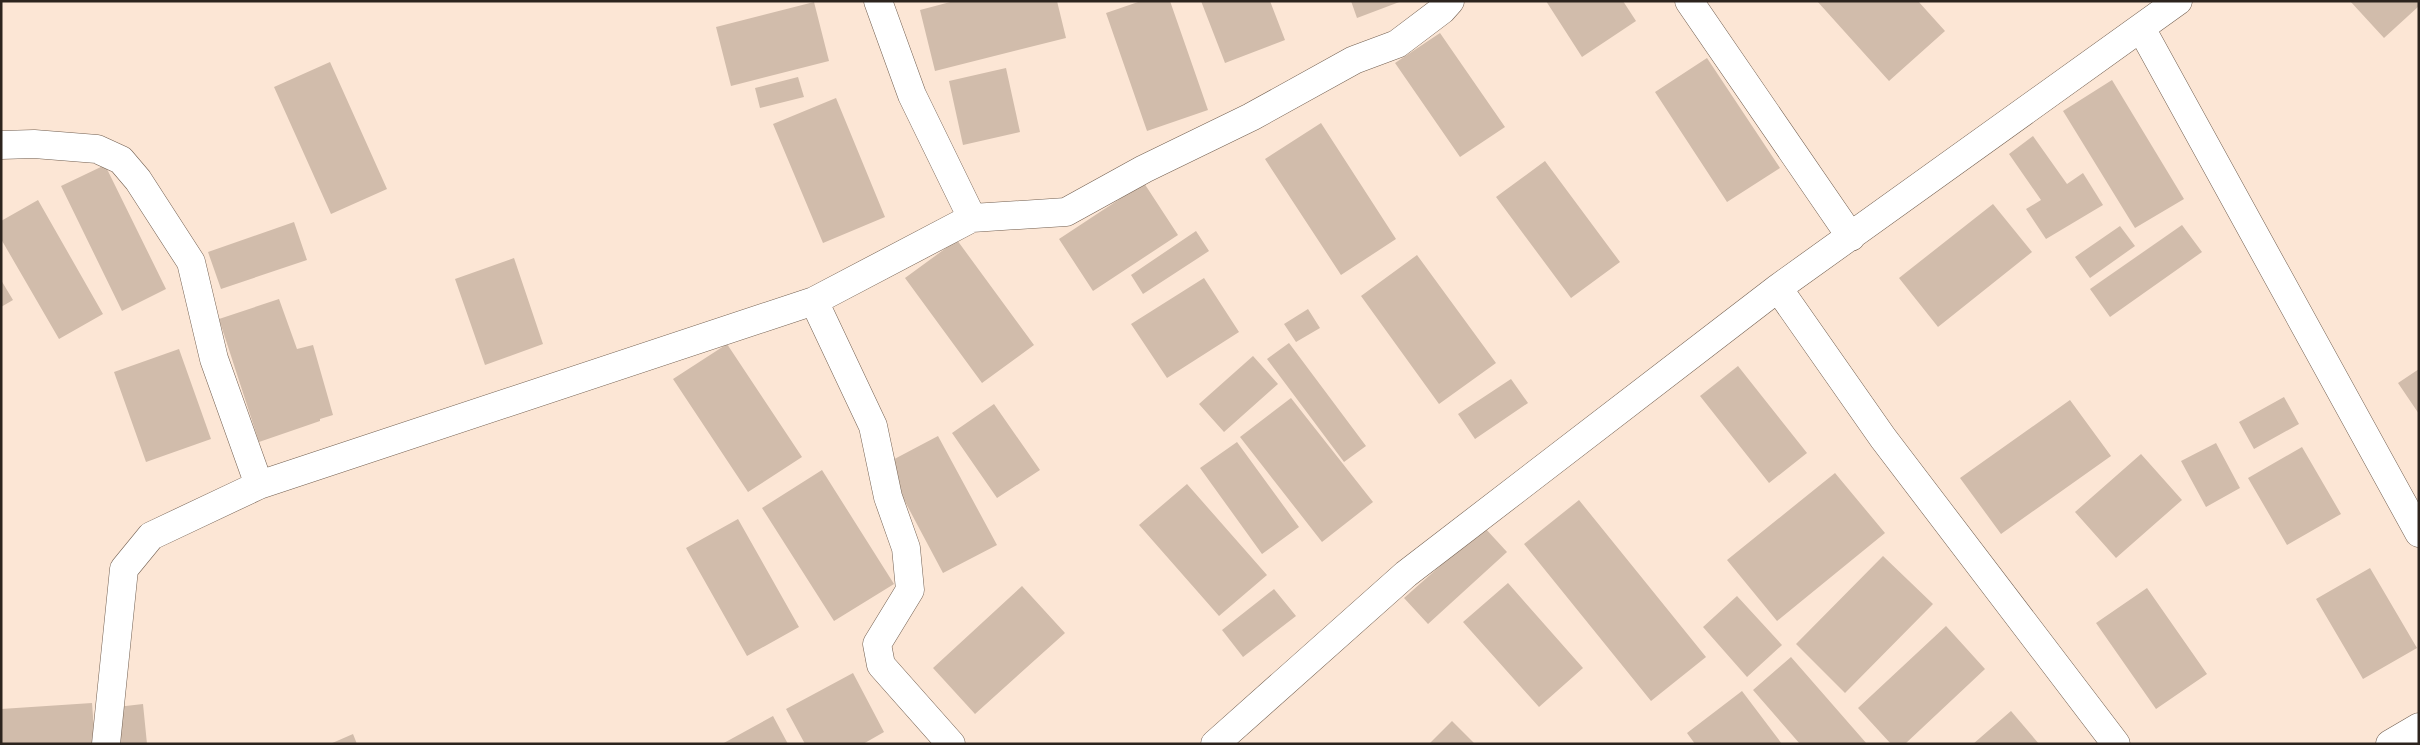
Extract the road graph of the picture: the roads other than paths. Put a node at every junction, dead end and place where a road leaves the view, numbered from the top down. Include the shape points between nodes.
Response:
1 (878, 1) edge
2 (1450, 1) edge
3 (1688, 1) edge
4 (2178, 1) edge
5 (2141, 28) junction
6 (1, 145) edge
7 (972, 218) junction
8 (1851, 237) junction
9 (1778, 288) junction
10 (814, 301) junction
11 (260, 485) junction
12 (2419, 533) edge
13 (2419, 726) edge
14 (106, 744) edge
15 (951, 744) edge
16 (1215, 744) edge
17 (2116, 744) edge
18 (2390, 744) edge

1 - 7 street via 912,95
2 - 7 street via 1397,44 1354,60 1066,212
3 - 8 street
4 - 5 street
5 - 8 street
5 - 12 street
6 - 11 street via 97,149 121,160 138,180 191,262 214,359
7 - 10 street
8 - 9 street
9 - 16 street via 1406,574
9 - 17 street via 1883,438
10 - 11 street
10 - 15 street via 873,426 888,497 906,548 910,590 877,644 881,665
11 - 14 street via 151,536 124,569
13 - 18 street

